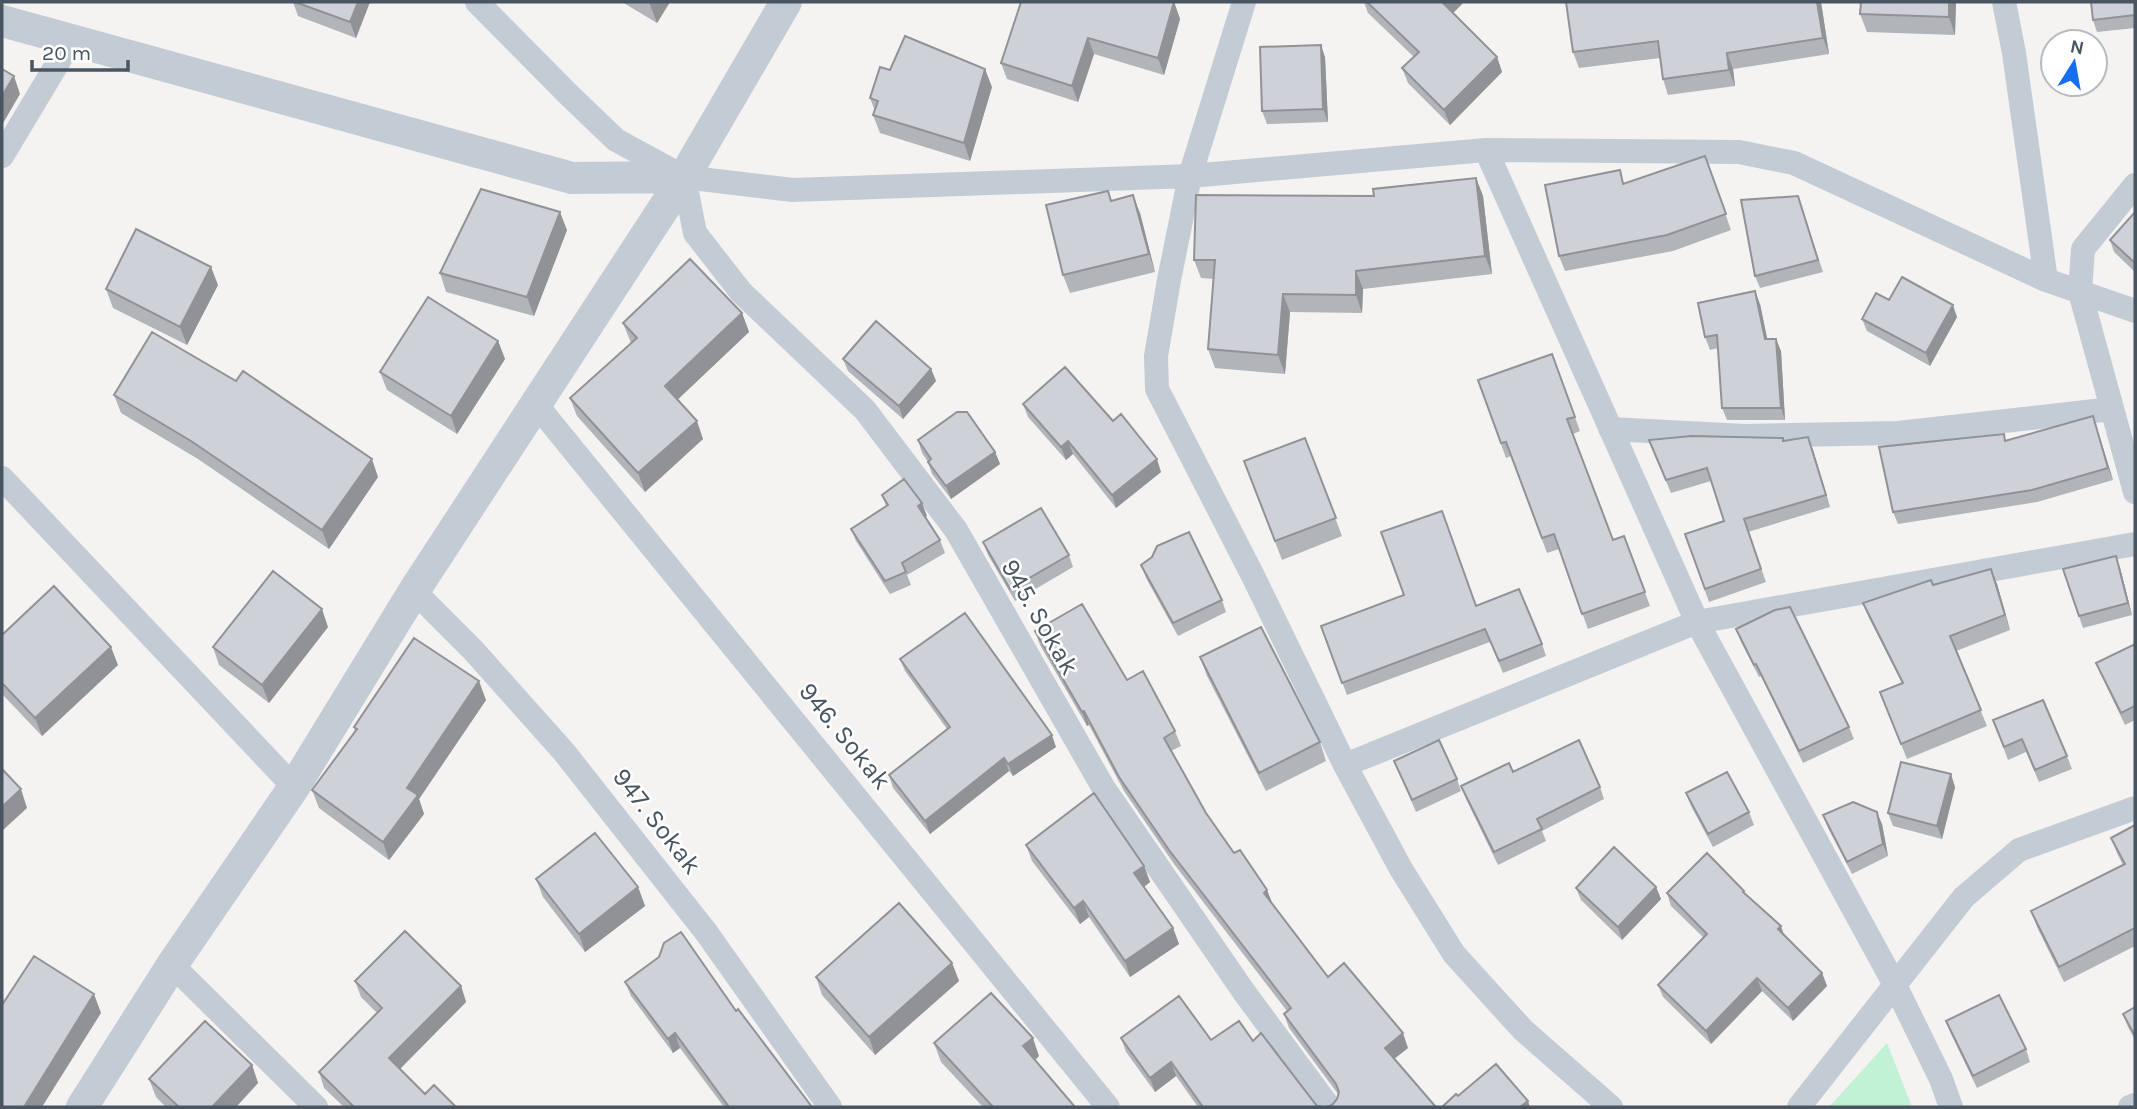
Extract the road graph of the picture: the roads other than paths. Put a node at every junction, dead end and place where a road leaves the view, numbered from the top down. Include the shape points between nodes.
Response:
1 (477, 2) edge
2 (786, 2) edge
3 (1244, 2) edge
4 (2004, 2) edge
5 (2, 21) edge
6 (71, 41) junction
7 (1486, 150) junction
8 (2, 156) edge
9 (1190, 176) junction
10 (684, 177) junction
11 (2135, 185) edge
12 (2046, 280) junction
13 (2080, 292) junction
14 (2135, 311) edge
15 (536, 403) junction
16 (2112, 408) junction
17 (1610, 429) junction
18 (2, 478) edge
19 (2135, 492) edge
20 (2135, 544) edge
21 (414, 591) junction
22 (1697, 622) junction
23 (1345, 765) junction
24 (294, 787) junction
25 (2135, 808) edge
26 (172, 965) junction
27 (1895, 985) junction
28 (2135, 1105) edge
29 (82, 1107) edge
30 (316, 1107) edge
31 (830, 1107) edge
32 (1108, 1107) edge
33 (1329, 1107) edge
34 (1611, 1107) edge
35 (1799, 1107) edge
36 (1951, 1107) edge
37 (2130, 1107) edge

1 - 10 street via 616,140
2 - 10 street
3 - 9 street
4 - 12 street
5 - 6 street
6 - 8 street
6 - 10 street via 572,178
7 - 9 street
7 - 12 street via 1739,152 1794,163
7 - 17 street
9 - 10 street via 793,190
9 - 23 street via 1156,356 1157,389
10 - 15 street
10 - 33 street, 945. Sokak via 695,233 741,292 865,410 956,530 1103,787
11 - 13 street via 2083,248
12 - 13 street
13 - 14 street
13 - 16 street
15 - 21 street
15 - 32 street, 946. Sokak
16 - 17 street via 1898,433 1745,436
16 - 19 street
17 - 22 street
18 - 24 street
20 - 22 street
21 - 24 street
21 - 31 street, 947. Sokak via 564,752 706,932
22 - 23 street
22 - 27 street
23 - 34 street via 1454,954 1523,1030
24 - 26 street
25 - 27 street via 2019,850 1964,897
26 - 29 street
26 - 30 street
27 - 35 street
27 - 36 street
28 - 37 street

